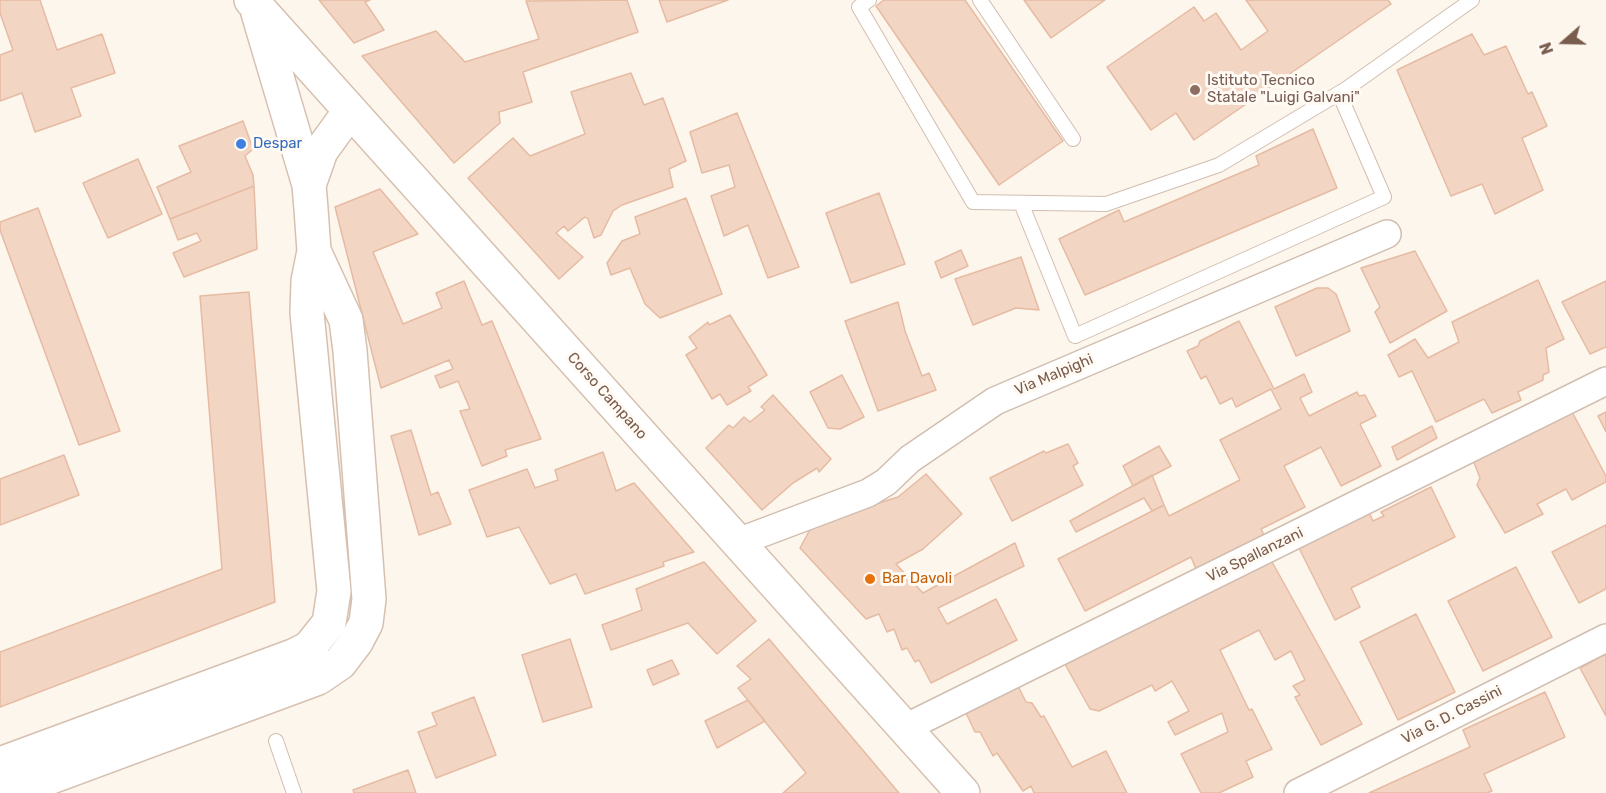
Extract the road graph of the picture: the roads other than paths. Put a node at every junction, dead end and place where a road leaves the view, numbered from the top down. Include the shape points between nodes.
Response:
1 (869, 0) edge
2 (980, 0) edge
3 (1472, 0) edge
4 (253, 2) edge
5 (1340, 93) junction
6 (350, 111) junction
7 (1073, 139) dead end
8 (309, 185) junction
9 (1022, 203) junction
10 (1387, 234) dead end
11 (314, 251) junction
12 (1606, 381) edge
13 (738, 542) junction
14 (1606, 638) edge
15 (905, 728) junction
16 (276, 741) dead end
17 (0, 764) edge
18 (8, 793) edge
19 (294, 793) edge
20 (963, 793) edge
21 (1298, 793) edge

1 - 9 lane via 859,8 974,202
2 - 7 lane
3 - 5 lane
4 - 6 main road, Corso Campano
4 - 8 main road
5 - 9 lane via 1219,165 1196,173 1106,204
5 - 9 lane via 1384,197 1075,336
6 - 8 main road via 321,151
6 - 13 main road, Corso Campano
8 - 11 main road
10 - 13 street, Via Malpighi via 994,401 868,493
11 - 17 main road via 308,281 308,313 334,591 329,623 309,648 293,656
11 - 18 main road via 346,320 350,351 369,599 366,623 356,642 340,663 318,678
12 - 15 street, Via Spallanzani
13 - 15 main road, Corso Campano
14 - 21 street, Via G. D. Cassini
15 - 20 main road, Corso Campano
16 - 19 lane

